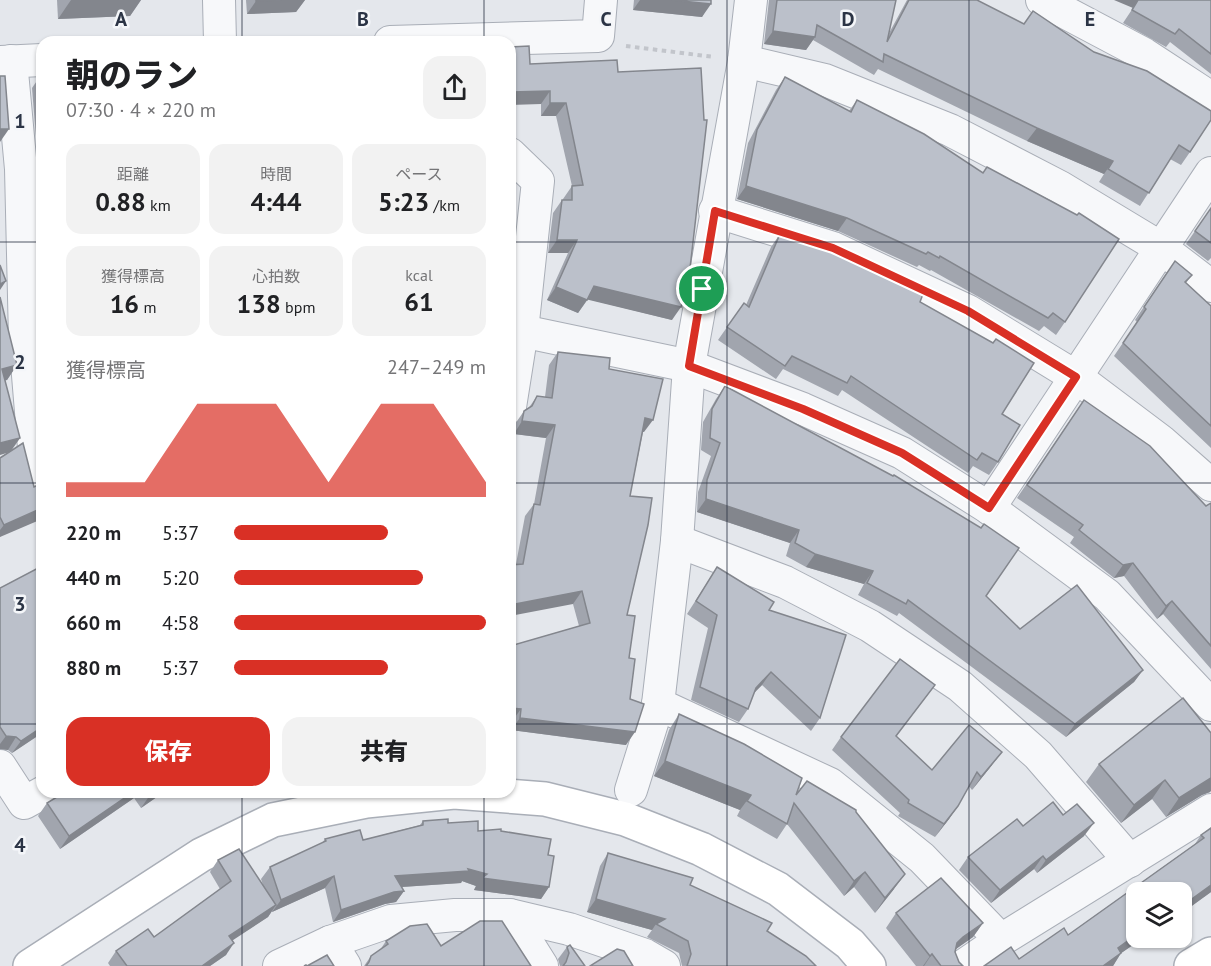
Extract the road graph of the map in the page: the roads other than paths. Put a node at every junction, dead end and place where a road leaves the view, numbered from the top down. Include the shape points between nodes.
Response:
1 (219, 0) edge
2 (602, 0) edge
3 (751, 0) edge
4 (1042, 0) edge
5 (220, 36) edge
6 (516, 38) edge
7 (36, 60) edge
8 (6, 61) edge
9 (744, 61) junction
10 (1211, 98) edge
11 (516, 160) edge
12 (21, 170) edge
13 (1211, 173) edge
14 (715, 211) junction
15 (1161, 248) junction
16 (1211, 286) edge
17 (516, 330) edge
18 (34, 339) edge
19 (689, 366) junction
20 (1076, 377) junction
21 (36, 456) edge
22 (1211, 485) edge
23 (989, 508) junction
24 (677, 541) junction
25 (658, 704) junction
26 (1211, 705) edge
27 (0, 766) edge
28 (631, 790) dead end
29 (36, 796) edge
30 (516, 797) edge
31 (395, 798) edge
32 (1211, 810) edge
33 (1130, 861) junction
34 (510, 915) junction
35 (1001, 940) junction
36 (338, 954) edge
37 (1211, 954) edge
38 (30, 966) edge
39 (279, 966) edge
40 (542, 966) edge
41 (664, 966) edge
42 (869, 966) edge
43 (963, 966) edge
44 (1191, 966) edge

1 - 5 street
2 - 6 street via 598,36
3 - 9 street
4 - 10 street via 1144,54
7 - 8 street
8 - 12 street
9 - 14 street
9 - 15 street via 825,80 950,130 1060,187
11 - 17 street via 538,181
12 - 18 street
13 - 15 street
14 - 19 street
14 - 20 street via 833,248 968,311
15 - 16 street
15 - 20 street
17 - 19 street
18 - 21 street
19 - 23 street via 803,409 902,453
19 - 24 street
20 - 22 street via 1161,441
20 - 23 street
23 - 26 street via 1107,595
24 - 25 street
24 - 33 street via 796,587 870,626 960,686 1038,755
25 - 28 street
25 - 35 street via 830,784 922,858
27 - 29 street via 24,803
30 - 42 street via 546,799 625,819 701,849 778,889 850,944
31 - 38 street via 273,820 201,855
32 - 33 street
33 - 35 street
34 - 36 street via 391,921
34 - 40 street
34 - 41 street via 569,929 645,955
35 - 43 street
36 - 39 street
37 - 44 street

